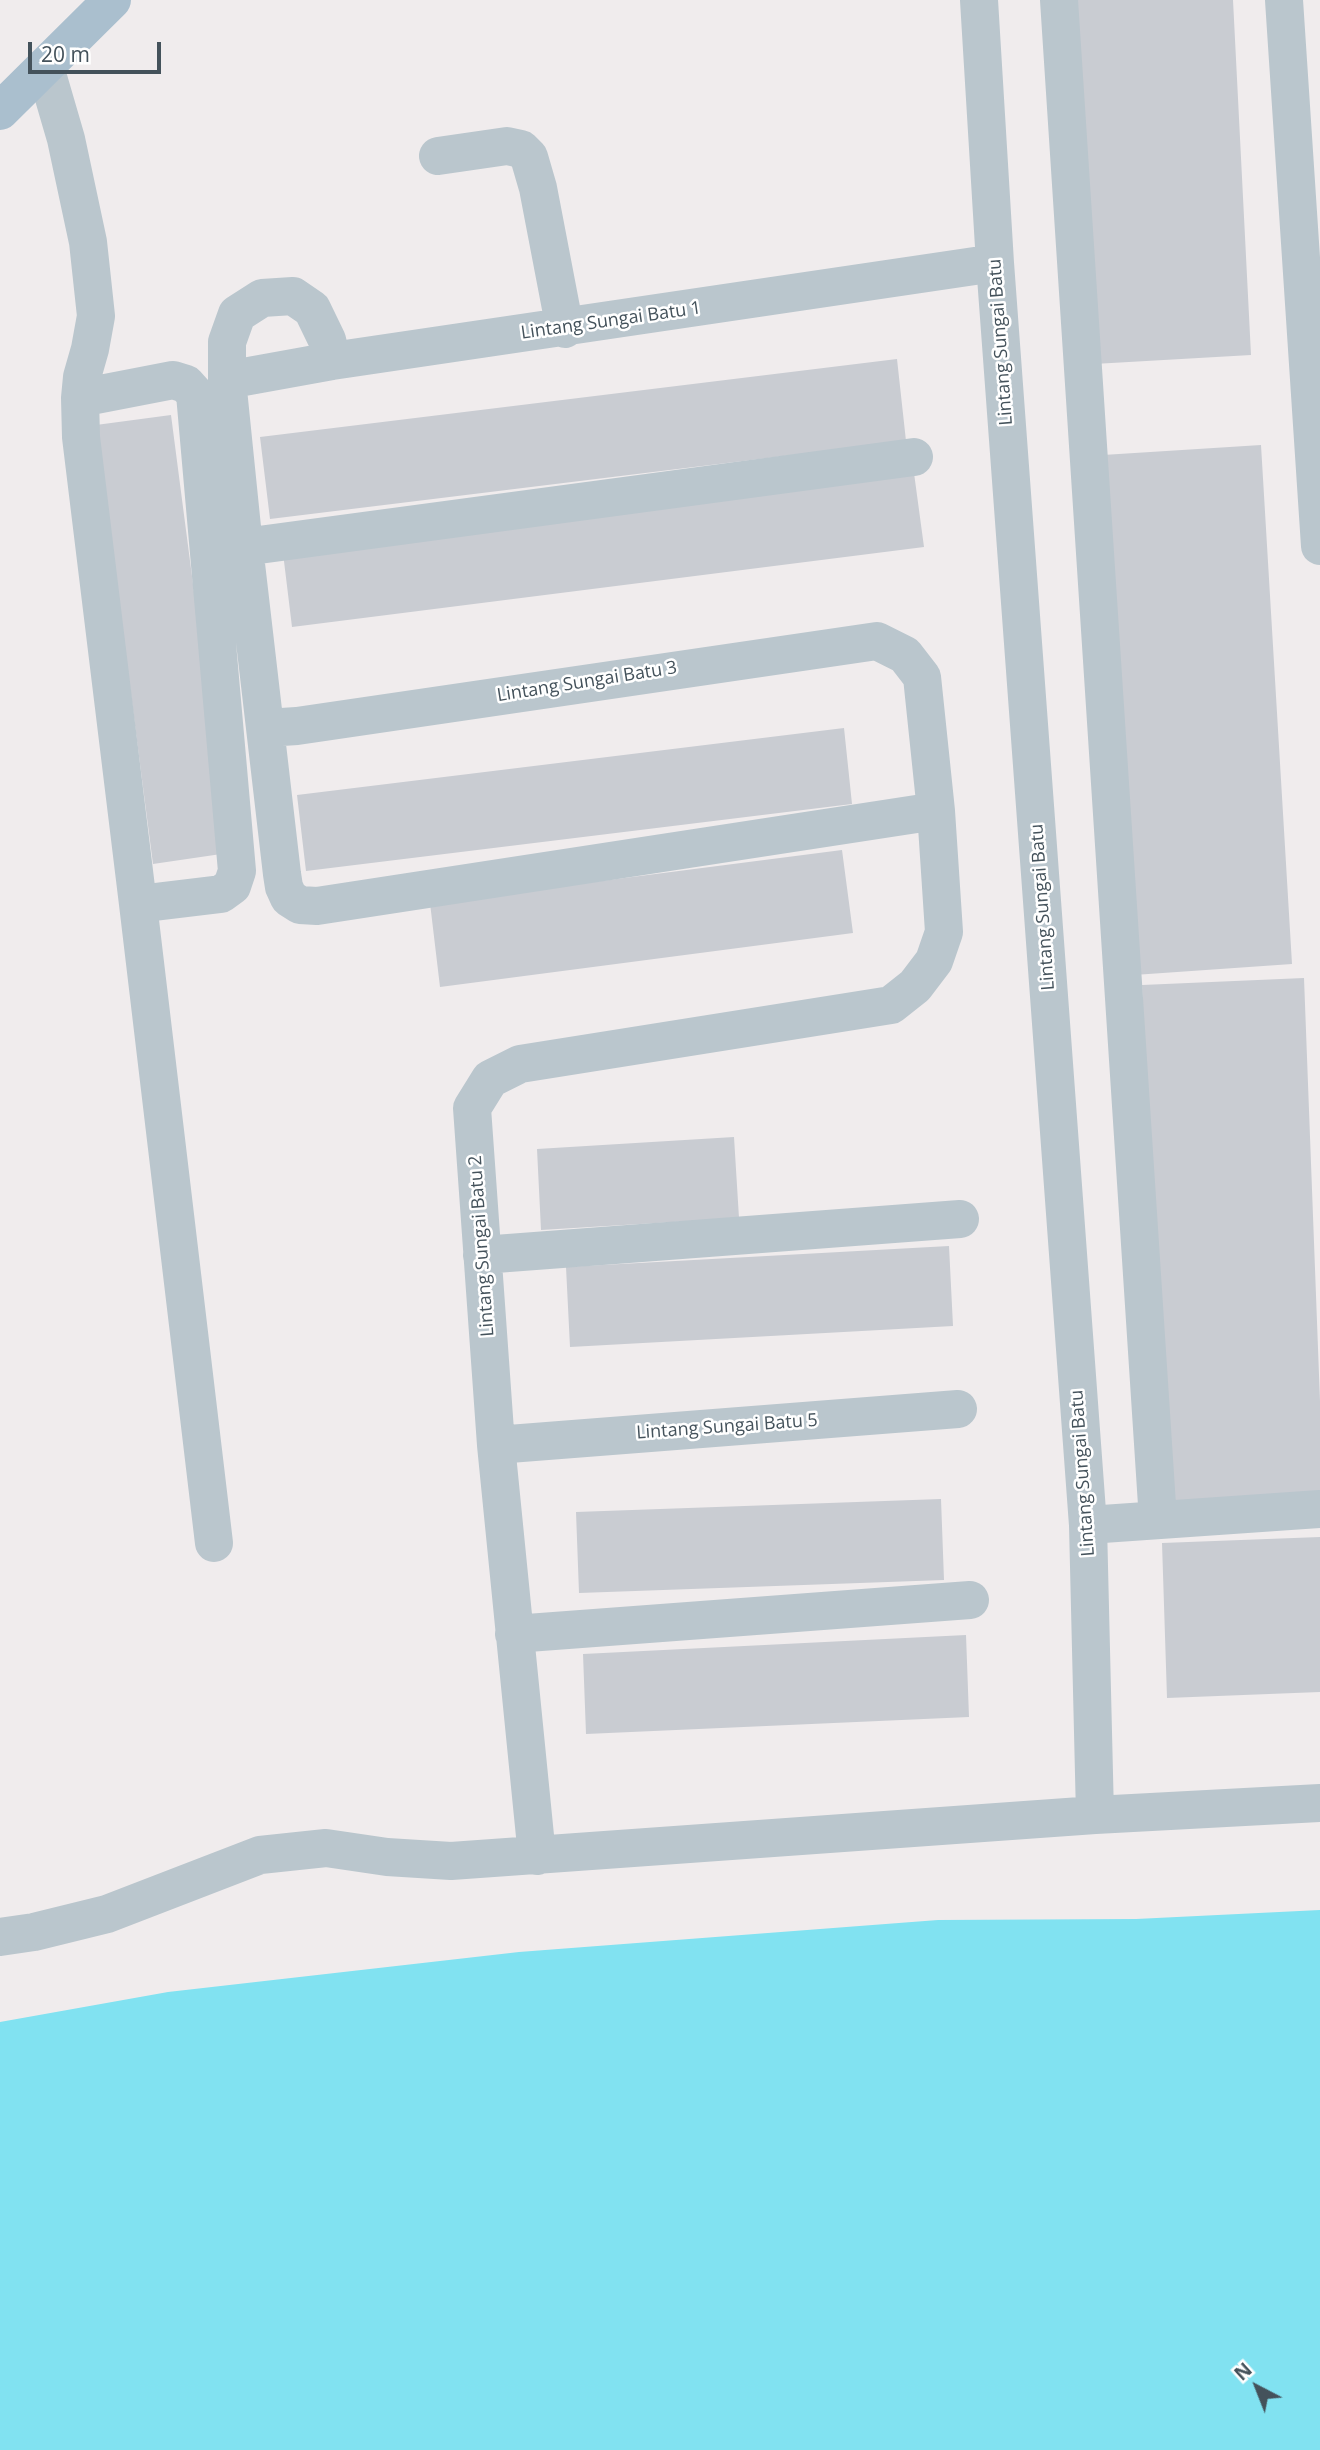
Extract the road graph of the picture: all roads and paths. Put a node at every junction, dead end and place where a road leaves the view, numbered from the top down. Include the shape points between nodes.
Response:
1 (111, 0) edge
2 (979, 0) edge
3 (1059, 0) edge
4 (1284, 0) edge
5 (45, 67) junction
6 (0, 111) edge
7 (438, 156) dead end
8 (996, 263) junction
9 (565, 329) junction
10 (332, 361) junction
11 (227, 380) junction
12 (80, 398) junction
13 (914, 457) dead end
14 (1320, 545) edge
15 (244, 547) junction
16 (905, 655) joint
17 (266, 728) junction
18 (936, 811) junction
19 (138, 904) junction
20 (960, 1219) dead end
21 (482, 1255) junction
22 (958, 1409) dead end
23 (496, 1445) junction
24 (1320, 1509) edge
25 (1158, 1520) junction
26 (1088, 1525) junction
27 (214, 1543) dead end
28 (970, 1600) dead end
29 (514, 1633) junction
30 (1320, 1803) edge
31 (1095, 1815) junction
32 (537, 1856) junction
33 (0, 1937) edge

1 - 5 main road
2 - 8 street, Lintang Sungai Batu
3 - 25 street
4 - 14 street
5 - 6 main road
5 - 12 street via 88,242 96,316
7 - 9 street via 507,146 521,149 529,158
8 - 9 street, Lintang Sungai Batu 1
8 - 26 street, Lintang Sungai Batu
9 - 10 street, Lintang Sungai Batu 1
10 - 11 street, Lintang Sungai Batu 1
10 - 11 street via 312,309 293,296 262,298 237,314 227,342
11 - 15 street
12 - 19 street
12 - 19 street via 173,380 186,384 195,394 237,871 232,886 221,894
13 - 15 street
15 - 17 street
16 - 17 street, Lintang Sungai Batu 3 via 877,640
16 - 18 street, Lintang Sungai Batu 2 via 922,677
17 - 18 street via 284,887 289,898 300,905
18 - 21 street, Lintang Sungai Batu 2 via 944,932 934,961 915,986 891,1005 520,1064 490,1079 472,1108
19 - 27 street
20 - 21 street
21 - 23 street, Lintang Sungai Batu 2
22 - 23 street, Lintang Sungai Batu 5
23 - 29 street, Lintang Sungai Batu 2
24 - 25 street
25 - 26 street
26 - 31 street, Lintang Sungai Batu
28 - 29 street
29 - 32 street, Lintang Sungai Batu 2
30 - 31 street
31 - 32 street
32 - 33 street via 451,1861 326,1848 260,1855 107,1914

